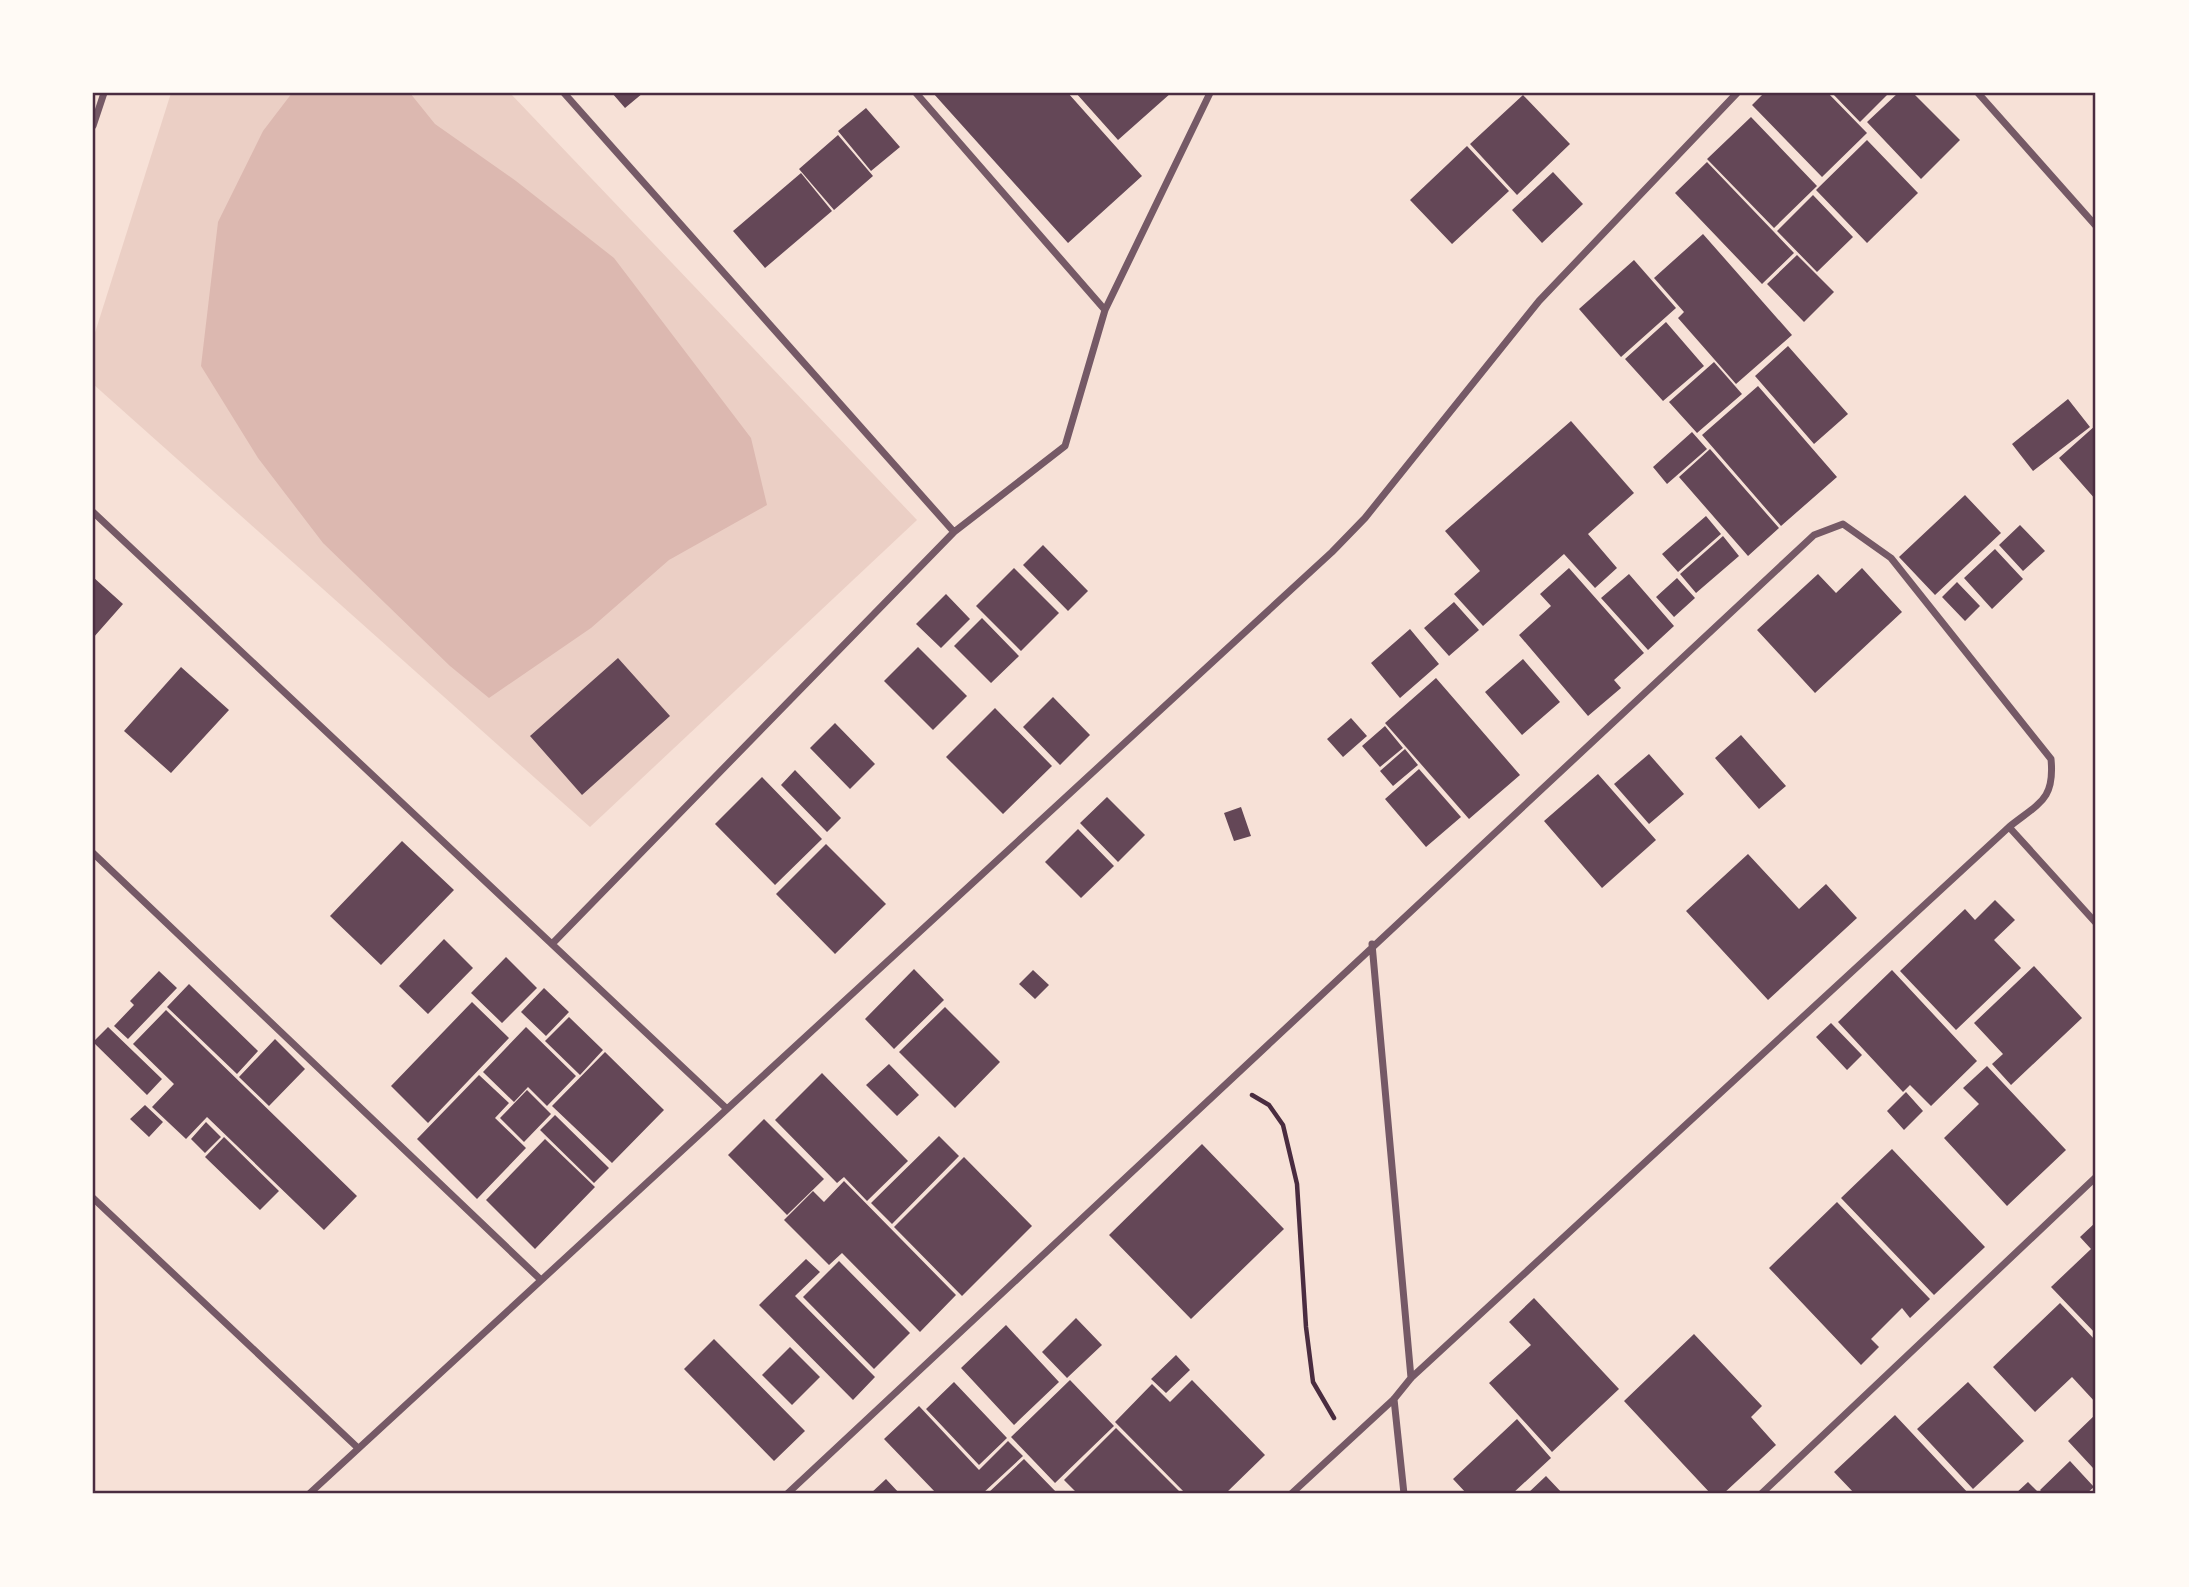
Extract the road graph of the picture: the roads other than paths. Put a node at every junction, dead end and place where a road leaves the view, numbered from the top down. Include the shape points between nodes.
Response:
1 (104, 93) edge
2 (564, 93) edge
3 (916, 93) edge
4 (1210, 93) edge
5 (1737, 93) edge
6 (1978, 93) edge
7 (93, 126) edge
8 (2096, 226) edge
9 (1105, 310) junction
10 (93, 512) edge
11 (954, 532) junction
12 (2009, 827) junction
13 (93, 853) edge
14 (2096, 923) edge
15 (552, 944) junction
16 (1372, 944) junction
17 (726, 1108) junction
18 (2096, 1177) edge
19 (93, 1198) edge
20 (541, 1280) junction
21 (1411, 1378) junction
22 (1394, 1399) junction
23 (358, 1448) junction
24 (309, 1494) edge
25 (787, 1494) edge
26 (1291, 1494) edge
27 (1404, 1494) edge
28 (1761, 1494) edge

1 - 7 street
2 - 11 street
3 - 9 street
4 - 9 street
5 - 17 street via 1539,301 1332,551
6 - 8 street
9 - 11 street via 1065,446
10 - 15 street
11 - 15 street
12 - 14 street
12 - 16 street via 2042,801 2053,783 2051,759 1891,558 1843,524 1814,535
12 - 21 street
13 - 20 street
15 - 17 street
16 - 21 street
16 - 25 street
17 - 20 street
18 - 28 street
19 - 23 street
20 - 23 street
21 - 22 street
22 - 26 street
22 - 27 street
23 - 24 street

